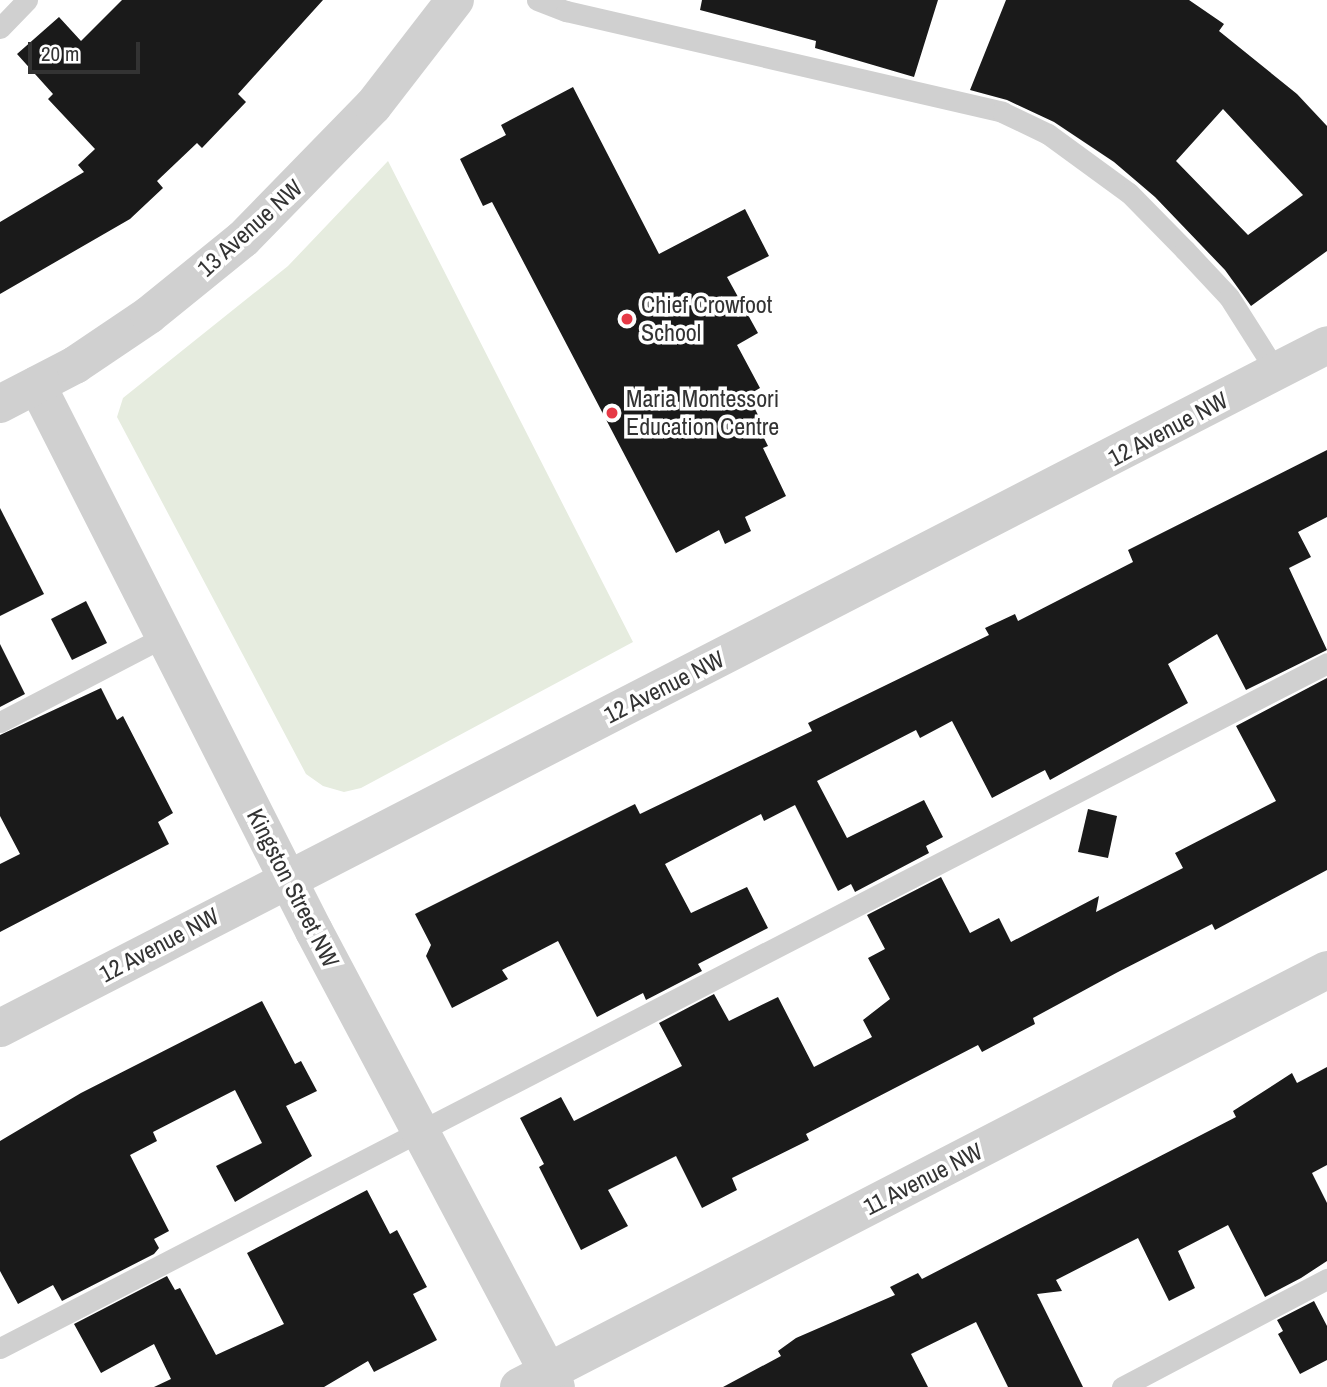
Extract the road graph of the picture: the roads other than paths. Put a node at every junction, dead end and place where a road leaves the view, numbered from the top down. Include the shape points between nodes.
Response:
1 (27, 0) edge
2 (455, 0) edge
3 (537, 0) edge
4 (0, 28) edge
5 (1327, 345) edge
6 (1276, 371) junction
7 (37, 385) junction
8 (0, 404) edge
9 (167, 635) junction
10 (1327, 663) edge
11 (0, 722) edge
12 (288, 878) junction
13 (1327, 970) edge
14 (0, 1028) edge
15 (421, 1134) junction
16 (1327, 1279) edge
17 (0, 1348) edge
18 (541, 1382) edge
19 (1122, 1387) edge

1 - 4 lane
2 - 7 street, 13 Avenue NW via 373,106 243,239 149,315
3 - 6 lane via 566,11 1002,113 1048,134 1129,193 1185,250 1229,297
5 - 6 street, 12 Avenue NW
6 - 12 street, 12 Avenue NW
7 - 8 street, 13 Avenue NW
7 - 9 street, Kingston Street NW
9 - 11 lane
9 - 12 street, Kingston Street NW
10 - 15 lane
12 - 14 street, 12 Avenue NW
12 - 15 street, Kingston Street NW
13 - 18 street, 11 Avenue NW
15 - 17 lane
15 - 18 street, Kingston Street NW
16 - 19 lane

